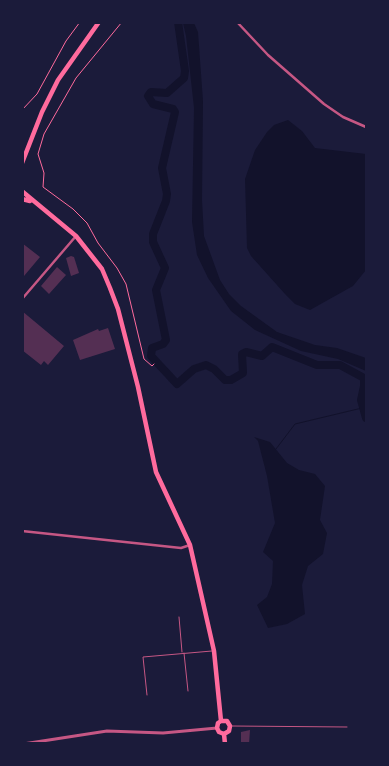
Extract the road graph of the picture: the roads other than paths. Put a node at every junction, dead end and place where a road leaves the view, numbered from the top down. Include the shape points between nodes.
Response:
1 (99, 22) edge
2 (237, 22) edge
3 (366, 127) edge
4 (22, 163) edge
5 (23, 192) edge
6 (22, 199) edge
7 (30, 201) junction
8 (76, 236) junction
9 (22, 299) edge
10 (22, 531) edge
11 (190, 545) junction
12 (179, 617) dead end
13 (214, 651) junction
14 (183, 653) junction
15 (188, 691) dead end
16 (147, 695) dead end
17 (222, 721) junction
18 (230, 726) junction
19 (217, 728) junction
20 (347, 728) dead end
21 (224, 734) junction
22 (55, 738) junction
23 (23, 744) edge
24 (57, 744) edge
25 (225, 744) edge

1 - 4 main road via 58,80
2 - 3 street via 268,55 324,104
5 - 7 main road
6 - 7 main road
7 - 8 main road
8 - 9 street
8 - 11 main road via 102,269 118,309 156,472
10 - 11 street via 181,548
11 - 13 main road
12 - 14 lane
13 - 14 lane
13 - 17 main road
14 - 15 lane
14 - 16 lane via 144,657
17 - 18 main road via 227,721
17 - 19 main road
18 - 20 lane
18 - 21 main road
19 - 21 main road
19 - 22 street via 163,733 107,731
21 - 25 main road
22 - 23 street
22 - 24 street

